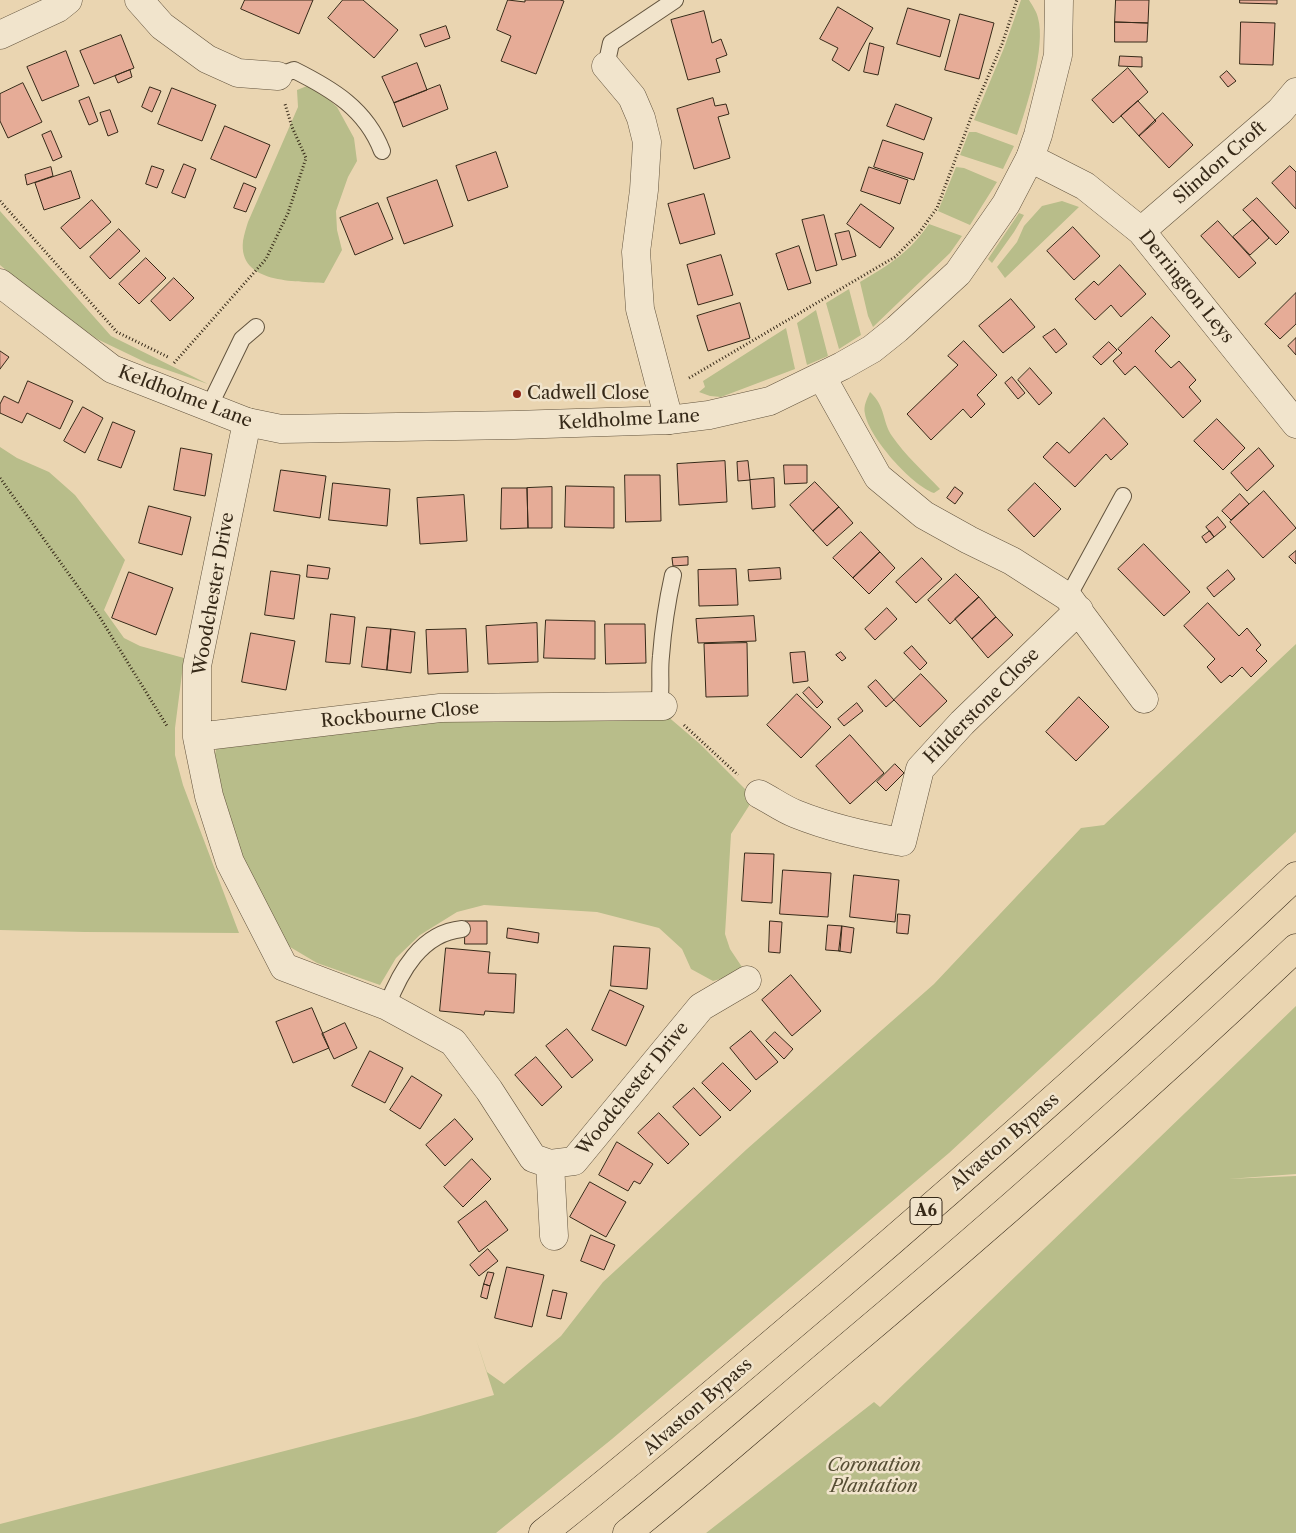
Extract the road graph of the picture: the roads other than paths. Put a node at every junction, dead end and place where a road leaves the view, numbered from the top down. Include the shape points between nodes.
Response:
1 (68, 0) edge
2 (139, 0) edge
3 (675, 0) edge
4 (1059, 0) edge
5 (0, 35) edge
6 (606, 66) joint
7 (278, 76) joint
8 (1296, 92) edge
9 (382, 151) dead end
10 (1030, 158) junction
11 (1141, 231) junction
12 (0, 283) edge
13 (256, 327) dead end
14 (822, 377) junction
15 (209, 407) junction
16 (1293, 416) edge
17 (669, 420) junction
18 (247, 422) junction
19 (1123, 496) dead end
20 (673, 575) dead end
21 (1073, 604) junction
22 (1144, 699) dead end
23 (661, 706) joint
24 (198, 741) junction
25 (759, 794) road end
26 (1296, 876) edge
27 (462, 929) dead end
28 (1296, 948) edge
29 (747, 980) dead end
30 (387, 1006) junction
31 (550, 1164) junction
32 (554, 1236) dead end
33 (543, 1533) edge
34 (627, 1533) edge

1 - 5 street via 58,8
2 - 7 street via 162,26 206,59 238,73
3 - 6 lane via 611,42
4 - 10 street, Keldholme Lane via 1058,55
6 - 17 street via 632,97 647,142 636,252 640,309
7 - 9 lane via 294,70 340,96 375,135
8 - 11 street, Slindon Croft via 1280,111
10 - 11 street, Derrington Leys via 1085,186
10 - 14 street, Keldholme Lane via 1006,204 958,273 872,350
11 - 16 street, Derrington Leys
12 - 15 street, Keldholme Lane via 112,370
13 - 15 lane via 242,339
14 - 17 street, Keldholme Lane via 770,401
14 - 21 street via 878,476 924,515 1012,561
15 - 18 street, Keldholme Lane
17 - 18 street, Keldholme Lane via 281,429
18 - 24 street, Woodchester Drive via 197,666
19 - 21 lane
20 - 23 lane via 661,658
21 - 22 street
21 - 25 street, Hilderstone Close via 920,769 902,842 828,826
23 - 24 street, Rockbourne Close via 440,708
24 - 30 street, Woodchester Drive via 209,796 230,862 284,967
26 - 33 highway, Alvaston Bypass / A6 via 1190,977 962,1180 628,1467
27 - 30 lane via 449,930 428,942 412,958 396,982
28 - 34 highway via 944,1266
29 - 31 street, Woodchester Drive via 701,1007 574,1161
30 - 31 street, Woodchester Drive via 453,1042 489,1090 532,1158
31 - 32 street

